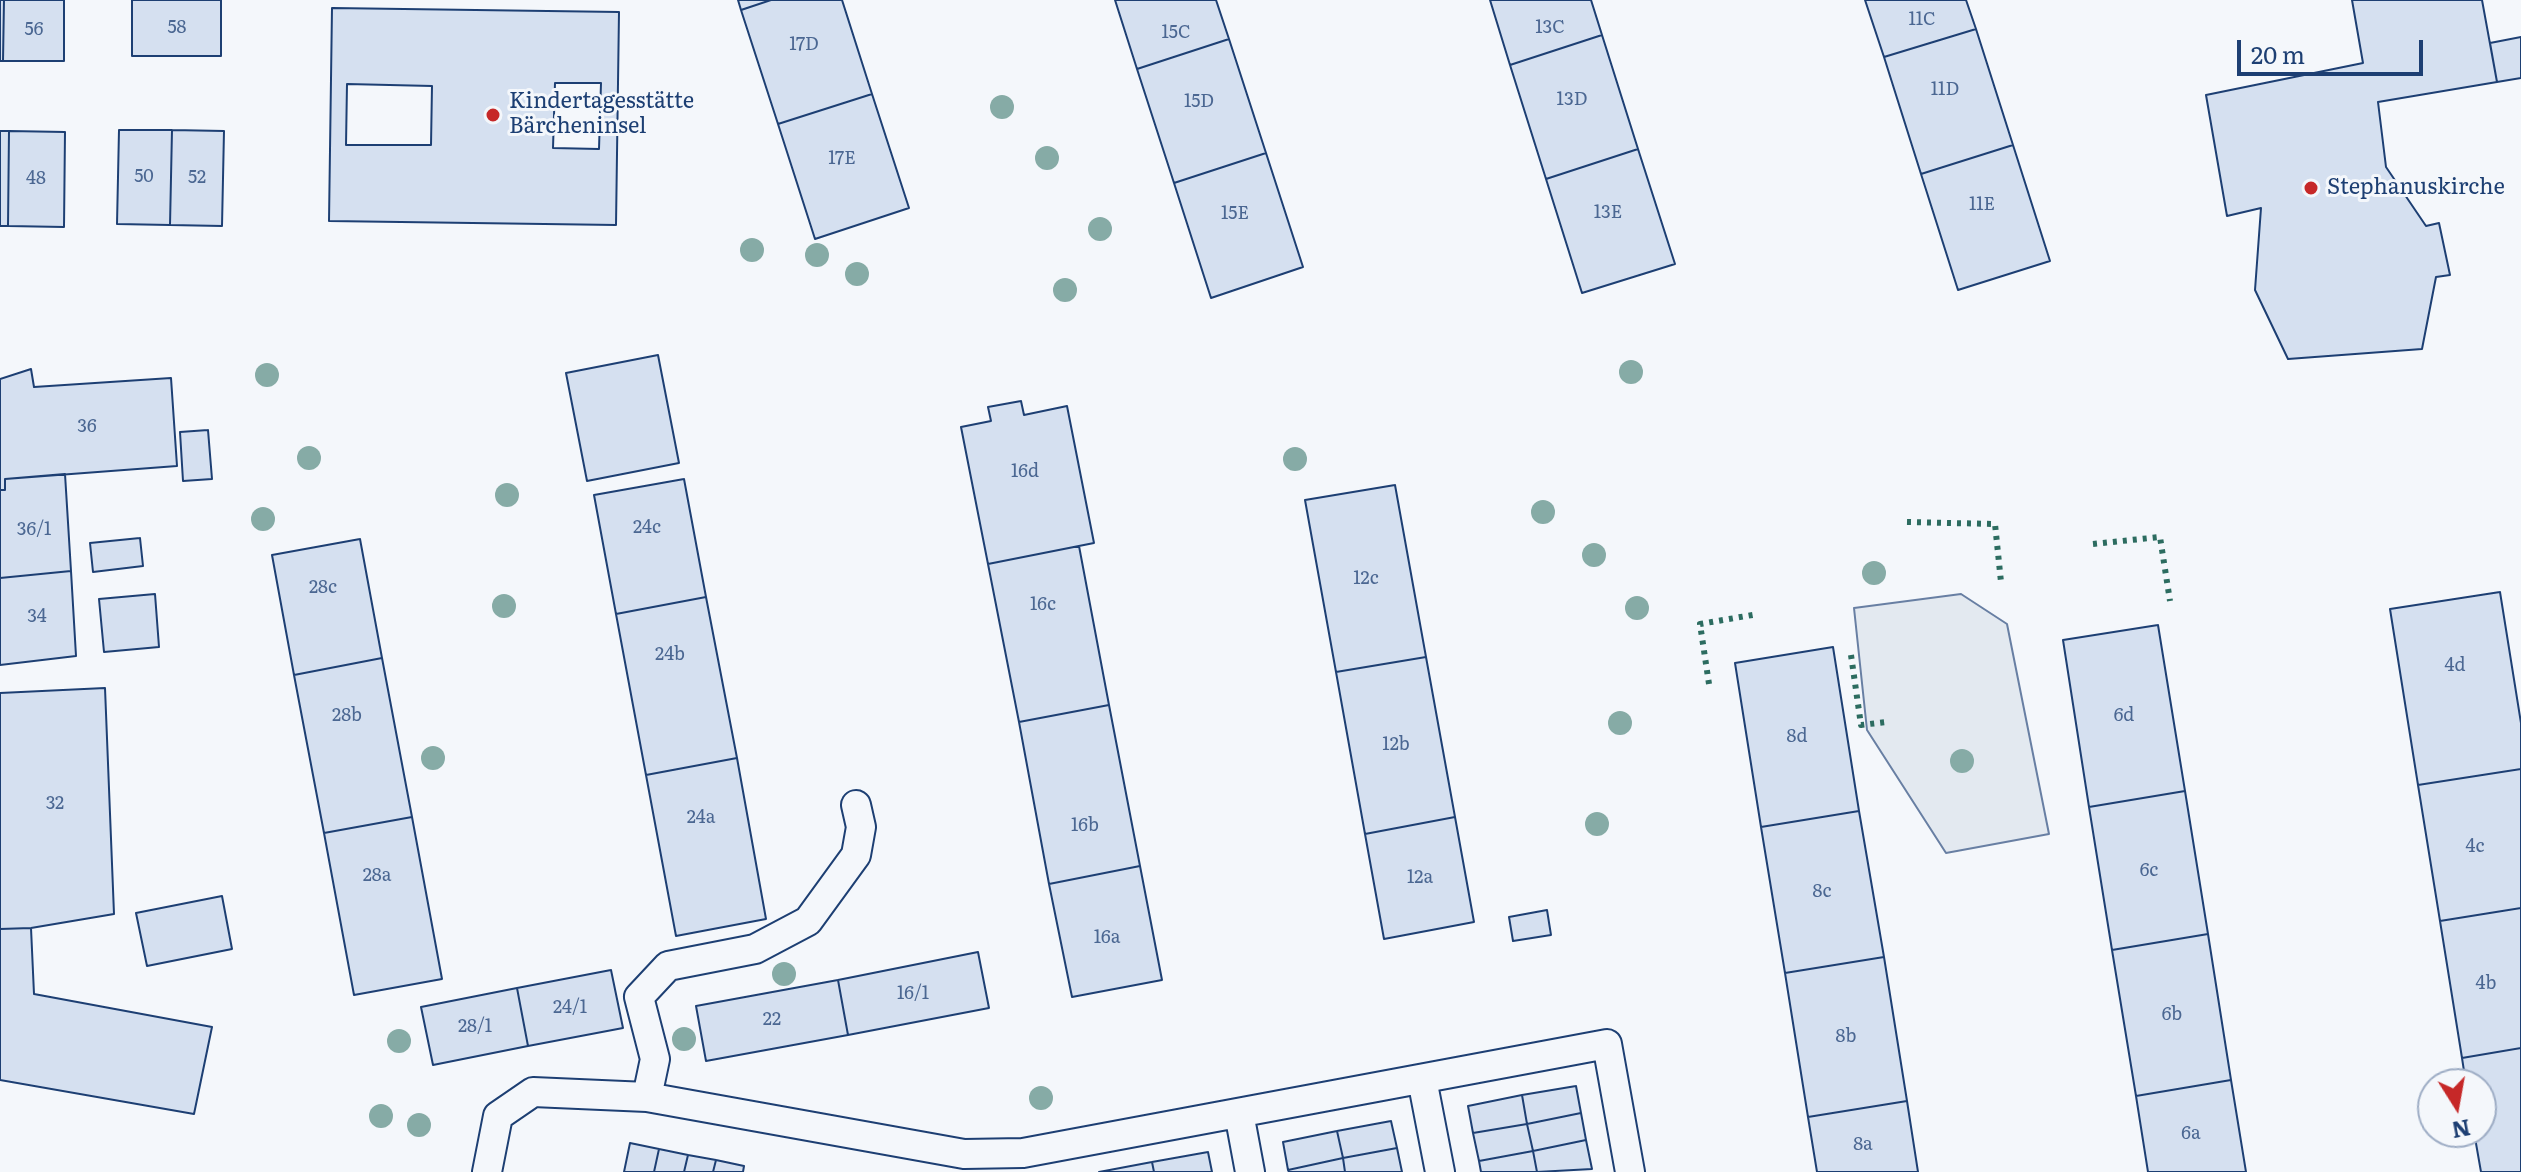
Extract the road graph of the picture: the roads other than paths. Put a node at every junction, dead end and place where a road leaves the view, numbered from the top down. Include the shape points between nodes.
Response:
1 (856, 805) dead end
2 (1422, 1079) junction
3 (647, 1097) junction
4 (1239, 1113) junction
5 (1054, 1160) edge
6 (487, 1172) edge
7 (1250, 1172) edge
8 (1440, 1172) edge
9 (1630, 1172) edge

1 - 3 lane via 861,827 856,855 808,921 755,949 668,966 639,997 655,1059
2 - 4 lane
2 - 8 lane
2 - 9 lane via 1607,1044
3 - 5 lane via 964,1154
3 - 6 lane via 533,1092 498,1116
4 - 5 lane
4 - 7 lane

